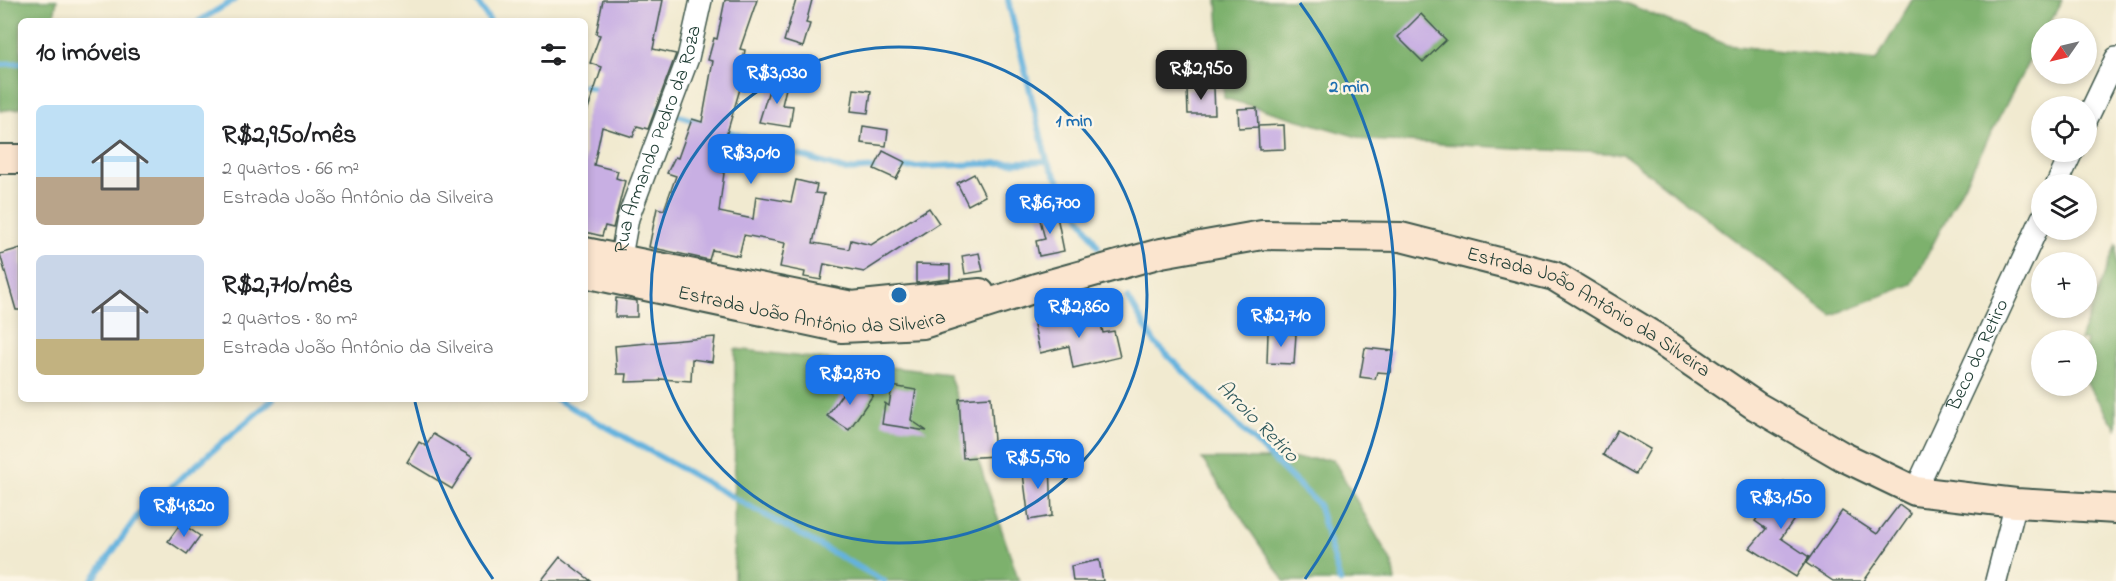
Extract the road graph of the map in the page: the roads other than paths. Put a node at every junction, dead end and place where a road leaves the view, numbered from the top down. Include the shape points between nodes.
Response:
1 (701, 0) edge
2 (2116, 57) edge
3 (2097, 98) edge
4 (0, 159) edge
5 (18, 159) edge
6 (2032, 240) edge
7 (588, 254) edge
8 (619, 269) junction
9 (588, 273) edge
10 (1915, 491) junction
11 (2016, 503) junction
12 (2116, 508) edge
13 (1996, 581) edge

1 - 8 street, Rua Armando Pedro da Roza via 688,58 628,218
2 - 3 street
4 - 5 main road
6 - 10 street, Beco do Retiro
7 - 8 main road, Estrada João Antônio da Silveira
8 - 9 main road, Estrada João Antônio da Silveira
8 - 10 main road, Estrada João Antônio da Silveira via 852,306 1036,288 1161,253 1262,235 1401,237 1554,276 1658,339 1756,406 1842,456
10 - 11 main road, Estrada João Antônio da Silveira
11 - 12 main road, Estrada João Antônio da Silveira
11 - 13 street

